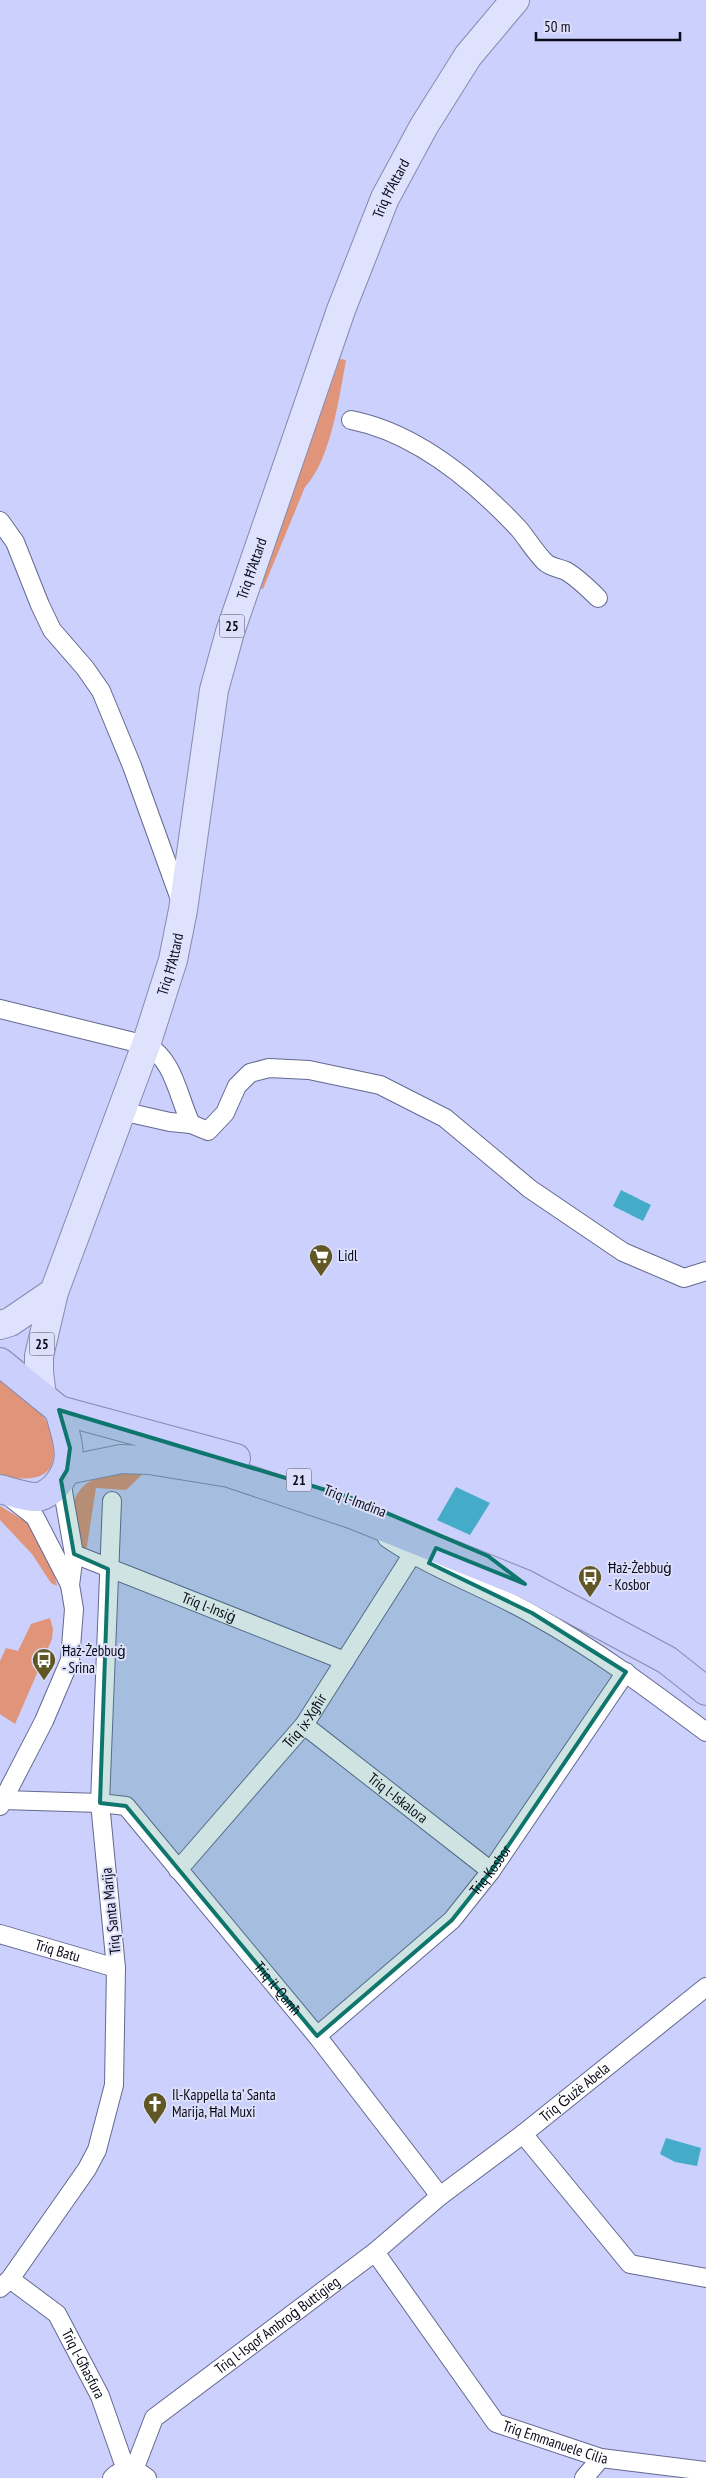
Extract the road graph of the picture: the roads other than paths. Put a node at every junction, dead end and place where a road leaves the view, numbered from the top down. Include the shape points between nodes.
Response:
1 (514, 0) edge
2 (351, 420) dead end
3 (0, 521) edge
4 (598, 598) dead end
5 (183, 910) junction
6 (0, 1009) edge
7 (146, 1045) junction
8 (121, 1111) junction
9 (191, 1124) junction
10 (706, 1271) edge
11 (54, 1292) junction
12 (0, 1325) edge
13 (0, 1362) edge
14 (51, 1403) junction
15 (64, 1475) junction
16 (0, 1489) edge
17 (112, 1502) dead end
18 (354, 1515) junction
19 (74, 1554) junction
20 (412, 1555) junction
21 (108, 1570) junction
22 (524, 1584) junction
23 (70, 1585) junction
24 (345, 1661) junction
25 (626, 1672) junction
26 (706, 1690) edge
27 (304, 1726) junction
28 (706, 1732) edge
29 (1, 1802) edge
30 (100, 1803) junction
31 (178, 1870) junction
32 (491, 1871) junction
33 (0, 1934) edge
34 (116, 1968) junction
35 (706, 1987) edge
36 (317, 2036) junction
37 (524, 2134) junction
38 (440, 2196) junction
39 (374, 2252) junction
40 (706, 2278) edge
41 (5, 2284) edge
42 (601, 2458) junction
43 (706, 2471) edge
44 (130, 2474) edge
45 (584, 2478) edge

1 - 5 main road, Triq Ħ'Attard / 25 via 468,56 424,126 385,198 341,310 230,632 214,690
2 - 4 street via 373,424 402,437 445,464 505,515 546,564 581,581
3 - 5 street via 15,542 52,630 101,691 132,766
5 - 7 main road, Triq Ħ'Attard / 25 via 173,960
6 - 7 street
7 - 8 main road, Triq Ħ'Attard / 25
7 - 9 street via 157,1050 166,1060
8 - 9 street
8 - 11 main road, Triq Ħ'Attard / 25
9 - 10 street via 208,1131 225,1113 238,1086 250,1073 269,1068 309,1070 380,1085 445,1118 530,1189 623,1252 684,1278
11 - 12 main road, 25 via 10,1322
11 - 14 main road, Triq Ħ'Attard / 25 via 39,1356 39,1372
13 - 14 highway, Triq l-Imdina / 21
14 - 15 highway via 70,1448
14 - 22 highway, Triq l-Imdina / 21 via 234,1458 349,1497 488,1556
15 - 16 highway, Triq l-Imdina / 21 via 51,1492 36,1498
15 - 18 highway, Triq l-Imdina / 21 via 121,1459 167,1463 229,1472
15 - 19 street
16 - 23 street via 35,1517
17 - 21 street, Triq Santa Marija
18 - 20 street, Triq l-Imdina
18 - 22 highway, Triq l-Imdina / 21
19 - 21 street, Triq l-Insiġ
19 - 23 street
20 - 24 street, Triq ix-Xgħir
20 - 25 street, Triq l-Imdina via 532,1613
21 - 24 street, Triq l-Insiġ
21 - 30 street, Triq Santa Marija
22 - 26 highway, Triq l-Imdina / 21 via 667,1660
23 - 29 street via 74,1609 70,1660 44,1721
24 - 27 street, Triq ix-Xgħir
25 - 28 street, Triq l-Imdina
25 - 32 street, Triq Kosbor
27 - 31 street, Triq ix-Xgħir
27 - 32 street, Triq l-Iskalora
29 - 30 street, Triq il-Qamħ
30 - 31 street, Triq il-Qamħ via 126,1806
30 - 34 street, Triq Santa Marija
31 - 36 street, Triq il-Qamħ
32 - 36 street, Triq Kosbor via 452,1920
33 - 34 street, Triq Batu
34 - 41 street, Triq Santa Marija via 114,2085 97,2150 87,2169
35 - 37 street, Triq Ġużè Abela
36 - 38 street, Triq il-Qamħ
37 - 38 street, Triq Ġużè Abela
37 - 40 street via 630,2264
38 - 39 street, Triq l-Isqof Ambroġ Buttigieg
39 - 42 street, Triq Emmanuele Cilia via 496,2424
39 - 44 street, Triq l-Isqof Ambroġ Buttigieg via 154,2418
41 - 44 street, Triq l-Għasfura via 57,2314 100,2396
42 - 43 street, Triq Emmanuele Cilia
42 - 45 street

